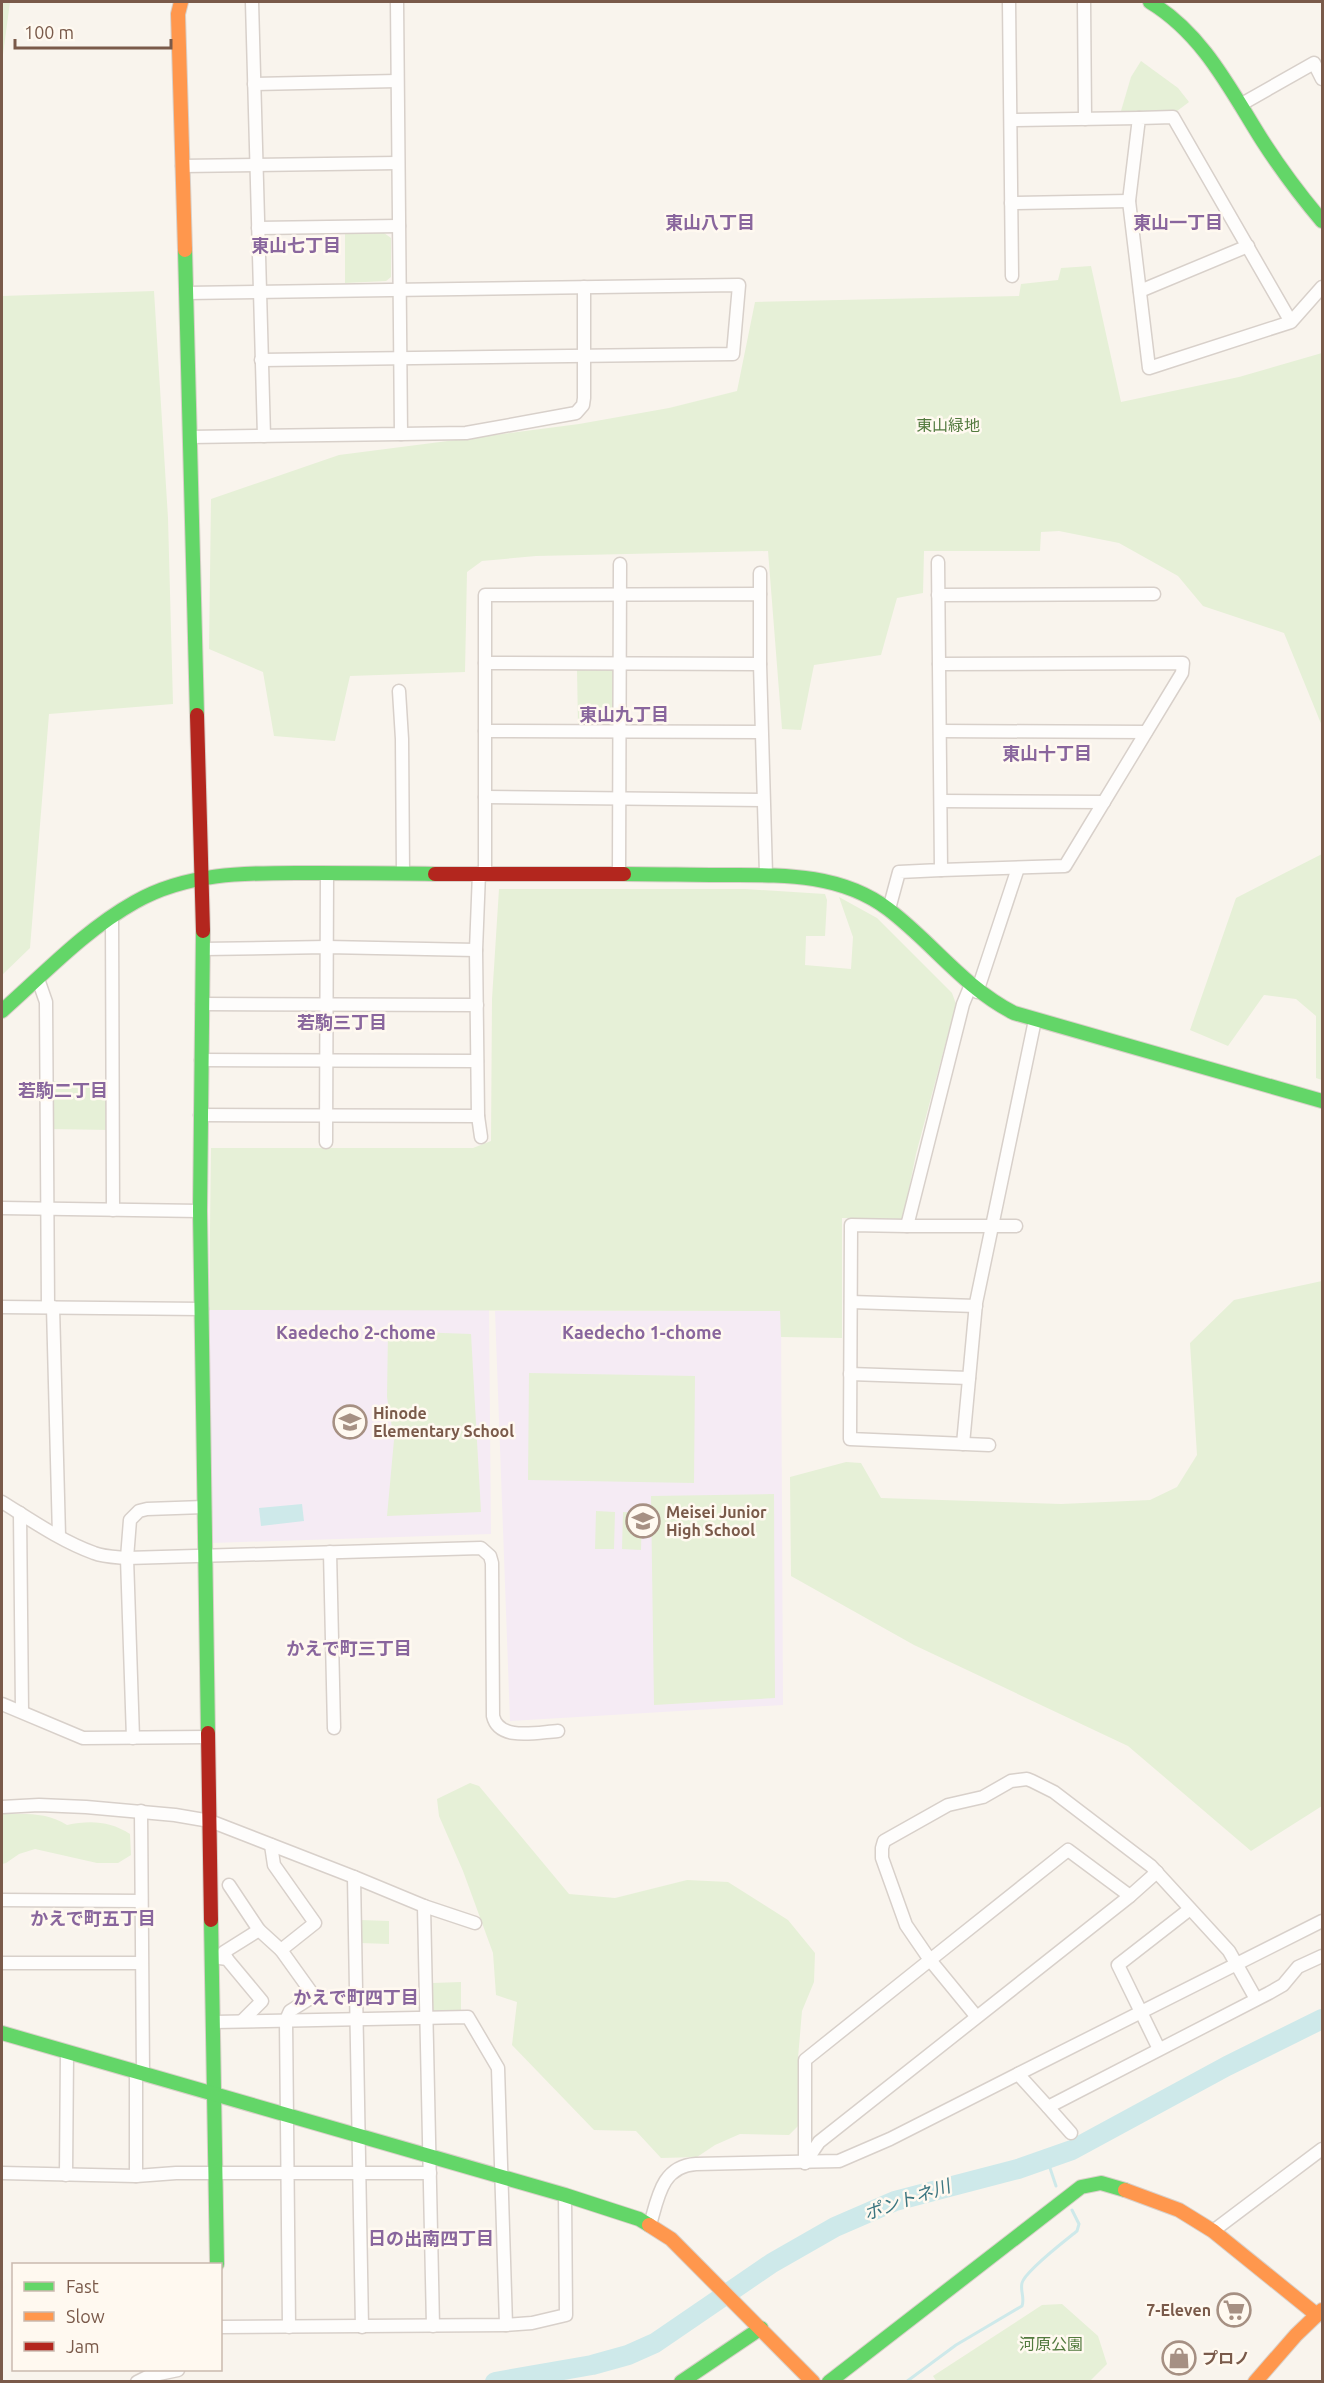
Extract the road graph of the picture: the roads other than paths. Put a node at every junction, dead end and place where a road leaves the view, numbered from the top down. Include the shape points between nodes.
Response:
1 (181, 2) edge
2 (252, 2) edge
3 (397, 2) edge
4 (1009, 2) edge
5 (1084, 2) edge
6 (1150, 2) edge
7 (1323, 79) edge
8 (397, 81) junction
9 (254, 84) junction
10 (1240, 105) junction
11 (1139, 118) junction
12 (1085, 119) junction
13 (1011, 120) junction
14 (398, 163) junction
15 (257, 165) junction
16 (182, 166) junction
17 (1129, 201) junction
18 (1011, 203) junction
19 (1323, 221) edge
20 (399, 226) junction
21 (258, 228) junction
22 (1248, 246) junction
23 (1012, 276) dead end
24 (584, 287) junction
25 (1323, 287) edge
26 (400, 290) junction
27 (260, 291) junction
28 (1140, 291) junction
29 (186, 293) junction
30 (1292, 322) junction
31 (585, 355) junction
32 (401, 358) junction
33 (261, 360) junction
34 (401, 434) junction
35 (264, 436) junction
36 (190, 437) junction
37 (938, 562) dead end
38 (620, 564) dead end
39 (760, 573) dead end
40 (620, 594) junction
41 (760, 594) junction
42 (1154, 594) dead end
43 (938, 595) junction
44 (485, 663) junction
45 (621, 664) junction
46 (760, 664) junction
47 (939, 664) junction
48 (399, 692) dead end
49 (485, 731) junction
50 (620, 731) junction
51 (940, 731) junction
52 (762, 732) junction
53 (1146, 732) junction
54 (485, 797) junction
55 (619, 799) junction
56 (763, 800) junction
57 (941, 801) junction
58 (1104, 801) junction
59 (1018, 868) junction
60 (941, 870) junction
61 (327, 873) junction
62 (403, 873) junction
63 (482, 873) junction
64 (619, 873) junction
65 (765, 874) junction
66 (201, 879) junction
67 (889, 909) junction
68 (112, 917) junction
69 (327, 947) junction
70 (203, 949) junction
71 (476, 950) junction
72 (38, 979) junction
73 (974, 990) junction
74 (202, 1004) junction
75 (327, 1005) junction
76 (477, 1005) junction
77 (2, 1011) edge
78 (1035, 1020) junction
79 (201, 1060) junction
80 (477, 1061) junction
81 (326, 1062) junction
82 (1323, 1101) edge
83 (200, 1115) junction
84 (326, 1116) junction
85 (478, 1116) junction
86 (480, 1137) dead end
87 (326, 1142) dead end
88 (2, 1208) edge
89 (47, 1208) junction
90 (112, 1210) junction
91 (200, 1211) junction
92 (907, 1226) junction
93 (992, 1226) junction
94 (1016, 1226) dead end
95 (851, 1302) junction
96 (976, 1306) junction
97 (2, 1307) edge
98 (51, 1307) junction
99 (202, 1309) junction
100 (850, 1374) junction
101 (969, 1378) junction
102 (963, 1444) junction
103 (989, 1445) dead end
104 (2, 1502) edge
105 (204, 1507) junction
106 (20, 1513) junction
107 (59, 1536) junction
108 (330, 1552) junction
109 (205, 1556) junction
110 (127, 1558) junction
111 (2, 1704) edge
112 (22, 1711) junction
113 (334, 1728) dead end
114 (558, 1731) dead end
115 (208, 1737) junction
116 (133, 1738) junction
117 (2, 1807) edge
118 (141, 1811) junction
119 (210, 1821) junction
120 (271, 1845) junction
121 (1157, 1872) junction
122 (354, 1876) junction
123 (229, 1885) dead end
124 (1130, 1896) junction
125 (2, 1900) edge
126 (141, 1901) junction
127 (424, 1906) junction
128 (1190, 1909) junction
129 (1323, 1921) edge
130 (475, 1923) dead end
131 (260, 1930) junction
132 (281, 1950) junction
133 (1323, 1956) edge
134 (212, 1957) junction
135 (227, 1959) junction
136 (930, 1960) junction
137 (2, 1963) edge
138 (141, 1963) junction
139 (1237, 1963) junction
140 (1256, 1999) junction
141 (1139, 2013) junction
142 (976, 2016) junction
143 (428, 2017) junction
144 (357, 2018) junction
145 (286, 2020) junction
146 (242, 2021) junction
147 (214, 2022) junction
148 (2, 2034) edge
149 (1159, 2049) junction
150 (67, 2052) junction
151 (139, 2073) junction
152 (1018, 2074) junction
153 (215, 2094) junction
154 (1048, 2107) junction
155 (286, 2115) junction
156 (1071, 2133) dead end
157 (358, 2135) junction
158 (1323, 2148) edge
159 (430, 2156) junction
160 (805, 2163) junction
161 (2, 2173) edge
162 (216, 2173) junction
163 (287, 2173) junction
164 (430, 2173) junction
165 (358, 2174) junction
166 (66, 2175) junction
167 (136, 2176) junction
168 (503, 2177) junction
169 (565, 2195) junction
170 (650, 2225) junction
171 (1213, 2231) junction
172 (217, 2263) edge
173 (1320, 2312) edge
174 (506, 2325) junction
175 (433, 2326) junction
176 (222, 2327) edge
177 (289, 2327) junction
178 (362, 2327) junction
179 (761, 2328) junction
180 (173, 2371) edge
181 (136, 2382) edge
182 (681, 2382) edge
183 (813, 2382) edge
184 (829, 2382) edge
185 (1255, 2382) edge

1 - 16 main road via 178,14
2 - 9 street
3 - 8 street
4 - 13 street
5 - 12 street
6 - 10 main road via 1191,33
7 - 10 street via 1314,63
8 - 9 street
8 - 14 street
9 - 15 street
10 - 19 main road via 1290,183
11 - 12 street
11 - 17 street
11 - 22 street via 1173,117
12 - 13 street
13 - 18 street
14 - 15 street
14 - 20 street
15 - 16 street
15 - 21 street
16 - 29 main road
17 - 18 street
17 - 28 street
18 - 23 street
20 - 21 street
20 - 26 street
21 - 27 street
22 - 28 street
22 - 30 street
24 - 26 street
24 - 31 street
24 - 31 street via 739,285 733,354
25 - 30 street
26 - 27 street
26 - 32 street
27 - 29 street
27 - 33 street
28 - 30 street via 1149,368
29 - 36 main road
31 - 32 street
31 - 34 street via 583,405 576,413 474,432
32 - 33 street
32 - 34 street
33 - 35 street
34 - 35 street
35 - 36 street
36 - 66 main road
37 - 43 street
38 - 40 street
39 - 41 street
40 - 41 street
40 - 44 street via 486,595
40 - 45 street
41 - 46 street
42 - 43 street
43 - 47 street
44 - 45 street
44 - 49 street
45 - 46 street
45 - 50 street
46 - 52 street
47 - 51 street
47 - 53 street via 1183,663 1182,673
48 - 62 street
49 - 50 street
49 - 54 street
50 - 52 street
50 - 55 street
51 - 53 street
51 - 57 street
52 - 56 street
53 - 58 street
54 - 55 street
54 - 63 street
55 - 56 street
55 - 64 street
56 - 65 street
57 - 58 street
57 - 60 street
58 - 59 street via 1065,867
59 - 60 street
59 - 73 street
60 - 67 street via 899,872
61 - 62 main road
61 - 66 main road via 236,873
61 - 69 street
62 - 63 main road
63 - 64 main road
63 - 71 street
64 - 65 main road
65 - 67 main road via 809,876 839,884
66 - 68 main road via 157,891
66 - 70 main road
67 - 73 main road
68 - 72 main road
68 - 90 street
69 - 70 street
69 - 71 street
69 - 75 street
70 - 74 main road
71 - 76 street
72 - 77 main road
72 - 89 street via 46,1002
73 - 78 main road via 998,1006
73 - 92 street via 963,1004
74 - 75 street
74 - 79 main road
75 - 76 street
75 - 81 street
76 - 80 street
78 - 82 main road
78 - 93 street
79 - 81 street
79 - 83 main road
80 - 81 street
80 - 85 street
81 - 84 street
83 - 84 street
83 - 91 main road
84 - 85 street
84 - 87 street
85 - 86 street
88 - 89 street
89 - 90 street
89 - 98 street
90 - 91 street
91 - 99 main road
92 - 93 street
92 - 95 street via 851,1225
93 - 94 street
93 - 96 street
95 - 96 street
95 - 100 street
96 - 101 street
97 - 98 street
98 - 99 street
98 - 107 street
99 - 105 main road
100 - 101 street
100 - 102 street via 850,1439
101 - 102 street
102 - 103 street
104 - 106 street
105 - 109 main road
105 - 110 street via 139,1511 130,1520
106 - 107 street
106 - 112 street
107 - 110 street via 93,1553
108 - 109 street
108 - 113 street
108 - 114 street via 467,1548 486,1551 492,1563 495,1725 513,1733
109 - 110 street
109 - 115 main road
110 - 116 street
111 - 112 street
112 - 116 street via 83,1737
115 - 116 street
115 - 119 main road
117 - 118 street via 62,1805
118 - 119 street
118 - 126 street
119 - 120 street
119 - 134 main road
120 - 122 street
120 - 132 street via 274,1865 315,1923
121 - 124 street
121 - 128 street
121 - 136 street via 1054,1792 1027,1779 1011,1781 983,1797 948,1805 884,1841 882,1848 906,1925
122 - 127 street
122 - 144 street
123 - 131 street
124 - 136 street via 1068,1850
124 - 142 street
125 - 126 street
126 - 138 street
127 - 130 street
127 - 143 street
128 - 139 street
128 - 141 street via 1118,1965
129 - 139 street
131 - 132 street
131 - 135 street via 224,1952
132 - 145 street via 314,1996 290,2012
133 - 140 street via 1298,1967 1283,1985
134 - 135 street
134 - 147 main road
135 - 146 street via 262,2001
136 - 142 street
136 - 160 street via 806,2060
137 - 138 street
138 - 151 street
139 - 140 street
139 - 141 street
140 - 149 street
141 - 149 street
141 - 152 street
142 - 160 street via 819,2142
143 - 144 street
143 - 159 street
143 - 168 street via 468,2017 498,2068
144 - 145 street
144 - 157 street
145 - 146 street
145 - 155 street
146 - 147 street
147 - 153 main road
148 - 150 main road
149 - 154 street
150 - 151 main road
150 - 166 street
151 - 153 main road
151 - 167 street
152 - 154 street
152 - 160 street via 849,2158
153 - 155 main road
153 - 162 main road
154 - 156 street
155 - 157 main road
155 - 163 street
157 - 159 main road
157 - 165 street
158 - 171 street
159 - 164 street
159 - 168 main road
160 - 170 street via 680,2167 664,2180
161 - 166 street
162 - 163 street
162 - 167 street
162 - 172 main road
163 - 165 street
163 - 177 street
164 - 165 street
164 - 175 street
165 - 178 street
166 - 167 street
168 - 169 main road
168 - 174 street
169 - 170 main road
169 - 174 street via 566,2315
170 - 179 main road via 687,2253
171 - 173 main road
171 - 184 main road via 1179,2210 1112,2185 1093,2183 1081,2187
173 - 185 main road
174 - 175 street
175 - 178 street
176 - 177 street
177 - 178 street
179 - 182 main road
179 - 183 main road
180 - 181 street

